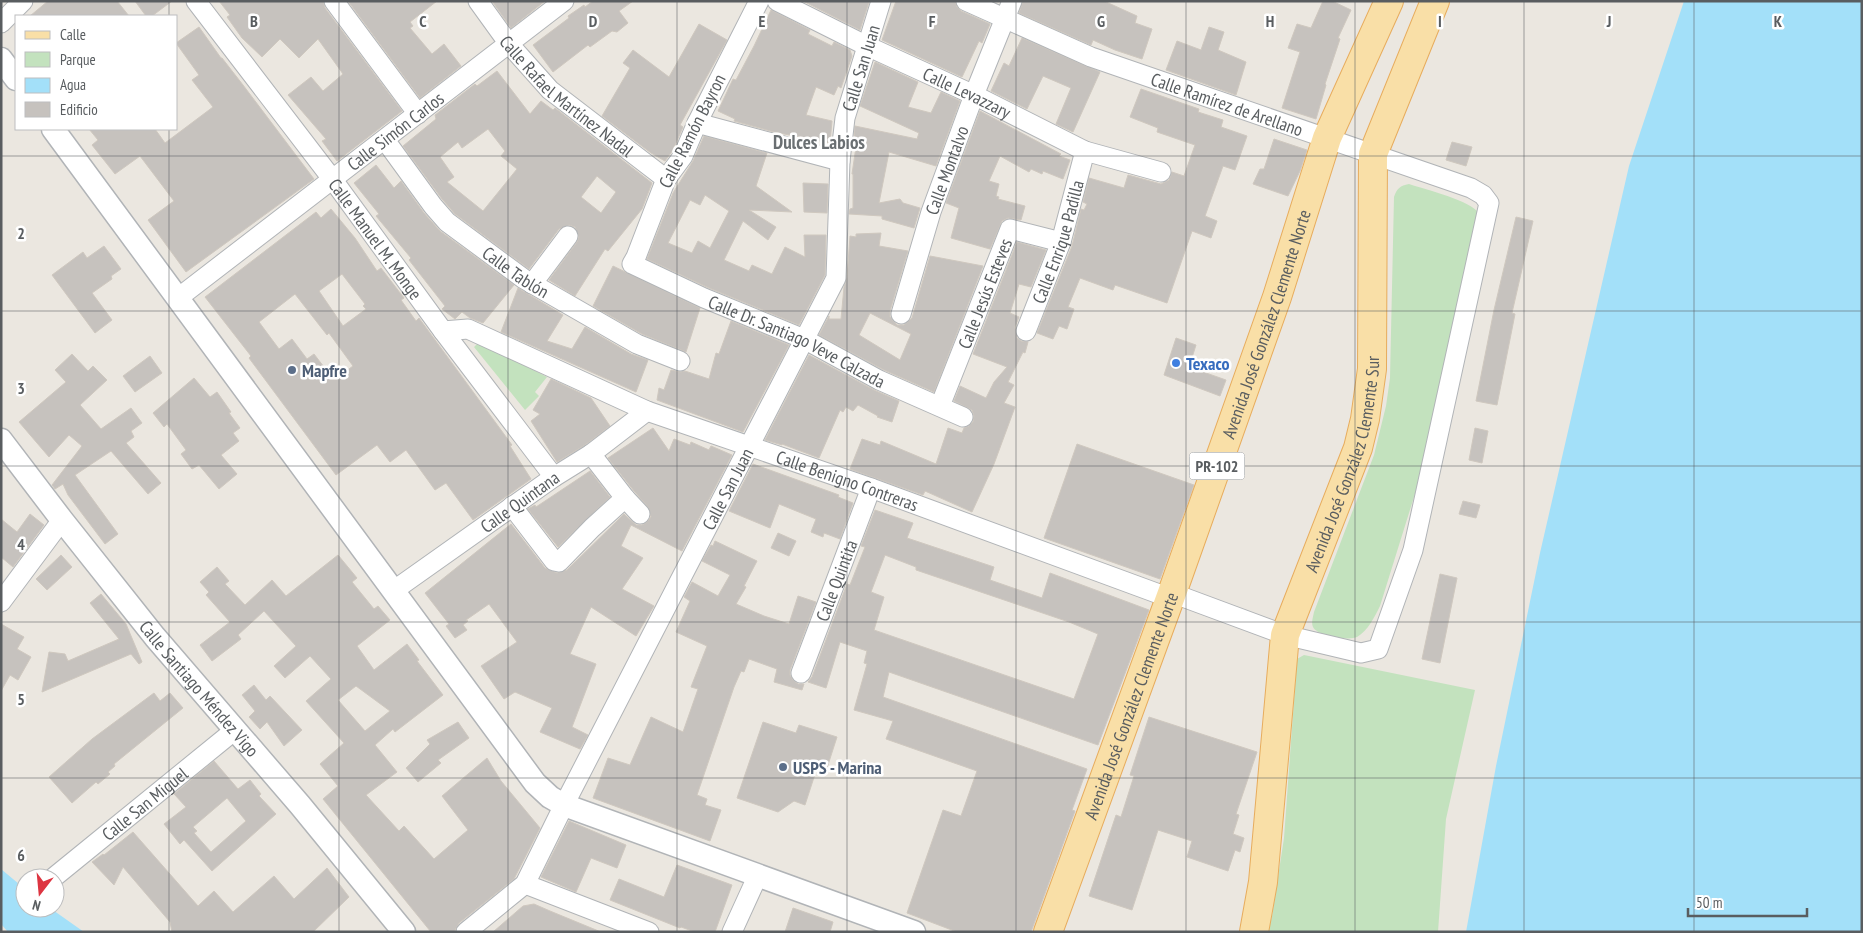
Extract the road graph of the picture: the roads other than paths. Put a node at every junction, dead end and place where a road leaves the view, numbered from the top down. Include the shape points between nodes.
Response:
1 (23, 1) edge
2 (196, 1) edge
3 (334, 1) edge
4 (478, 1) edge
5 (564, 1) edge
6 (759, 1) edge
7 (777, 1) edge
8 (881, 1) edge
9 (966, 1) edge
10 (1389, 1) edge
11 (1435, 1) edge
12 (1007, 10) edge
13 (1, 23) edge
14 (509, 44) junction
15 (867, 46) junction
16 (1, 58) edge
17 (15, 78) edge
18 (974, 94) junction
19 (418, 114) junction
20 (697, 122) junction
21 (54, 130) edge
22 (1327, 138) junction
23 (385, 140) junction
24 (1084, 151) junction
25 (1373, 154) junction
26 (840, 160) junction
27 (1161, 172) dead end
28 (666, 179) junction
29 (333, 180) junction
30 (568, 236) dead end
31 (1061, 242) junction
32 (632, 264) joint
33 (532, 284) junction
34 (178, 298) junction
35 (901, 314) dead end
36 (443, 331) junction
37 (1026, 331) dead end
38 (804, 339) junction
39 (680, 361) dead end
40 (940, 406) junction
41 (647, 411) junction
42 (963, 417) dead end
43 (1, 440) edge
44 (748, 445) junction
45 (591, 454) junction
46 (554, 477) junction
47 (871, 488) junction
48 (625, 498) junction
49 (512, 506) junction
50 (640, 514) dead end
51 (62, 520) junction
52 (393, 591) junction
53 (1171, 595) junction
54 (1, 602) edge
55 (1285, 635) junction
56 (1378, 649) joint
57 (801, 673) dead end
58 (235, 730) junction
59 (564, 805) junction
60 (65, 868) edge
61 (758, 875) junction
62 (525, 884) junction
63 (889, 928) edge
64 (404, 932) edge
65 (466, 932) edge
66 (649, 932) edge
67 (732, 932) edge
68 (914, 932) edge
69 (1048, 932) edge
70 (1254, 932) edge

1 - 13 street
2 - 29 street, Calle Manuel M. Monge
3 - 19 street
4 - 14 street, Calle Rafael Martínez Nadal
5 - 14 street, Calle Simón Carlos
6 - 20 street, Calle Ramón Bayron
7 - 15 street, Calle Levazzary
8 - 15 street, Calle San Juan
9 - 12 street, Calle Ramírez de Arellano
10 - 22 main road, Avenida José González Clemente Norte / PR-102
11 - 25 main road, Avenida José González Clemente Sur
12 - 18 street, Calle Montalvo
12 - 22 street, Calle Ramírez de Arellano via 1091,57
14 - 19 street, Calle Simón Carlos
14 - 28 street, Calle Rafael Martínez Nadal via 550,90
15 - 18 street, Calle Levazzary
15 - 26 street, Calle San Juan via 845,118
16 - 17 street
18 - 24 street, Calle Levazzary
18 - 35 street, Calle Montalvo via 931,212
19 - 23 street, Calle Simón Carlos
20 - 26 street
20 - 28 street, Calle Ramón Bayron via 683,156
21 - 34 street
22 - 25 street, Calle Ramírez de Arellano
22 - 53 main road, Avenida José González Clemente Norte / PR-102 via 1277,297
23 - 29 street, Calle Simón Carlos
23 - 33 street, Calle Tablón via 448,222
24 - 27 street, Calle Levazzary
24 - 31 street, Calle Enrique Padilla
25 - 55 main road, Avenida José González Clemente Sur via 1372,369 1365,420 1358,448
25 - 56 street, Calle Ramírez de Arellano via 1471,188 1489,203 1413,550
26 - 38 street, Calle San Juan via 836,278
28 - 32 street, Calle Ramón Bayron
29 - 34 street, Calle Simón Carlos
29 - 36 street, Calle Manuel M. Monge
30 - 33 street
31 - 37 street, Calle Enrique Padilla
31 - 40 street, Calle Jesús Esteves via 1010,229
32 - 38 street, Calle Dr. Santiago Veve Calzada
33 - 39 street, Calle Tablón via 637,344
34 - 52 street
36 - 41 street, Calle Benigno Contreras via 468,329
36 - 46 street, Calle Manuel M. Monge
38 - 40 street, Calle Dr. Santiago Veve Calzada via 879,380
38 - 44 street, Calle San Juan
40 - 42 street, Calle Dr. Santiago Veve Calzada
41 - 44 street, Calle Benigno Contreras
41 - 45 street, Calle Quintana
43 - 51 street, Calle Santiago Méndez Vigo
44 - 47 street, Calle Benigno Contreras
44 - 59 street, Calle San Juan
45 - 46 street, Calle Quintana
45 - 48 street
46 - 49 street, Calle Quintana
47 - 53 street, Calle Benigno Contreras
47 - 57 street, Calle Quintita
48 - 49 street via 558,562
48 - 50 street
49 - 52 street, Calle Quintana
51 - 54 street
51 - 58 street, Calle Santiago Méndez Vigo via 155,637
52 - 59 street via 535,783
53 - 55 street, Calle Benigno Contreras
53 - 69 main road, Avenida José González Clemente Norte / PR-102
55 - 56 street, Calle Benigno Contreras via 1361,652
55 - 70 main road, Avenida José González Clemente Sur via 1263,882
58 - 60 street, Calle San Miguel
58 - 64 street, Calle Santiago Méndez Vigo
59 - 61 street
59 - 62 street, Calle San Juan
61 - 63 street
61 - 67 street
62 - 65 street, Calle San Juan
62 - 66 street
63 - 68 street

